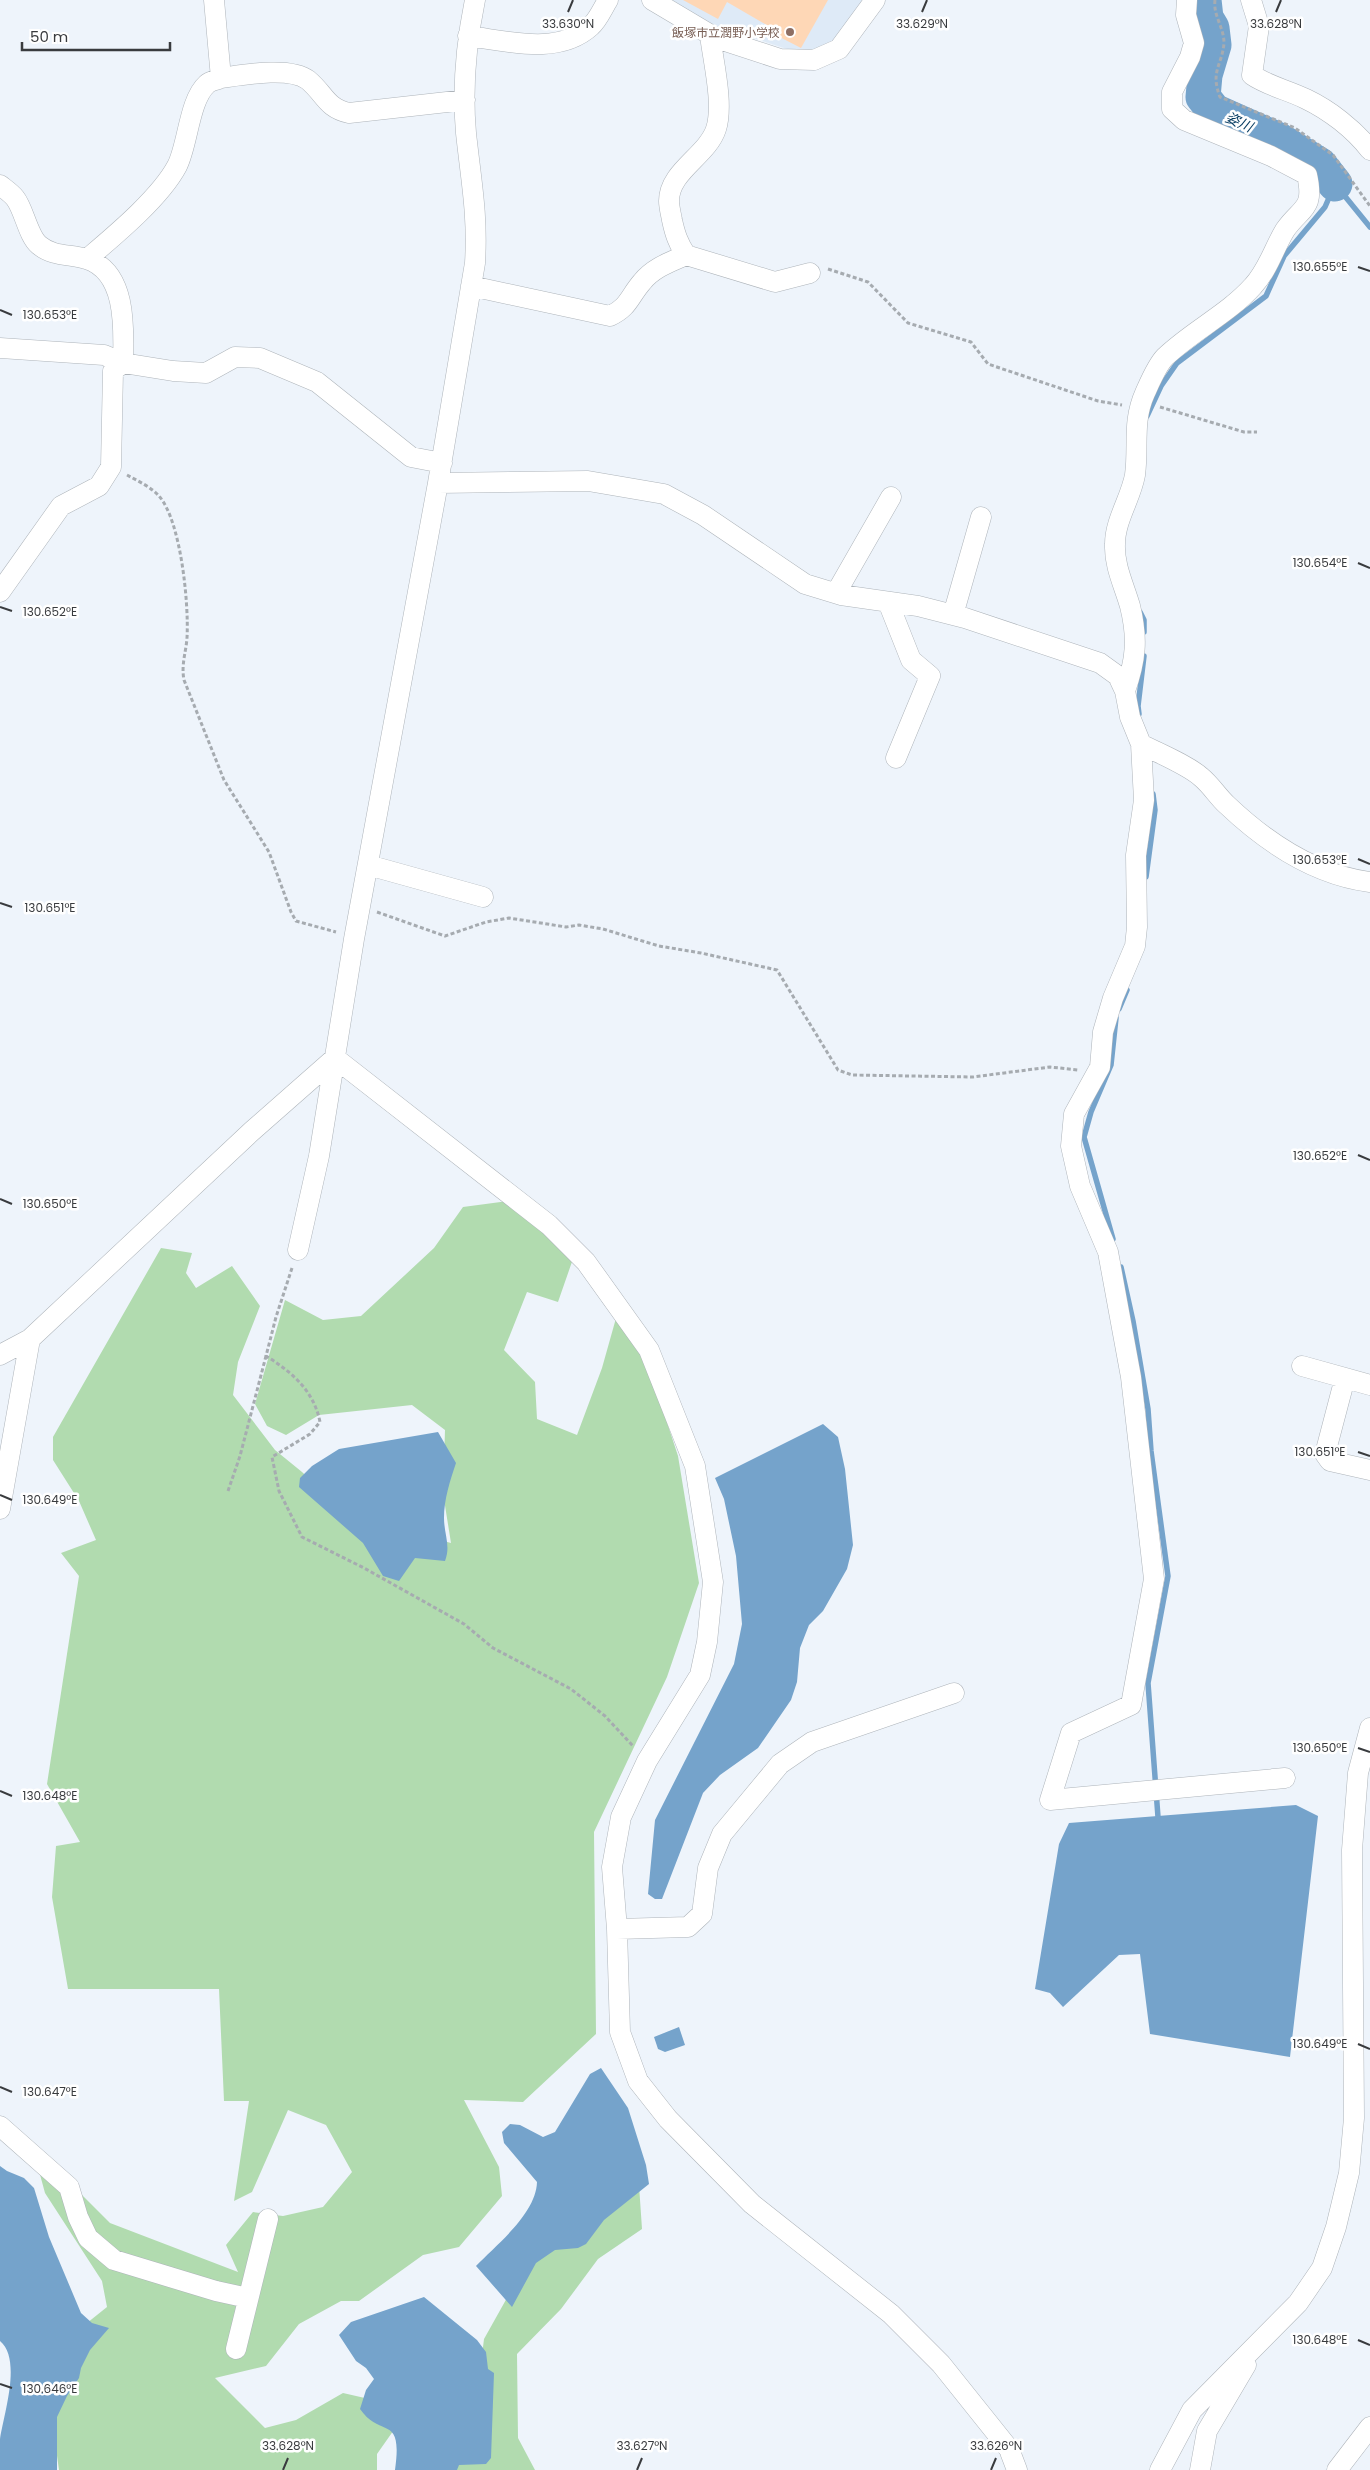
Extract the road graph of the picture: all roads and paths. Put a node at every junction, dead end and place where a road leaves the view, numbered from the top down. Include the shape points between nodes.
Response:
1 (214, 0) edge
2 (475, 0) edge
3 (608, 0) edge
4 (652, 0) edge
5 (875, 0) edge
6 (1187, 0) edge
7 (1215, 0) edge
8 (1251, 0) edge
9 (710, 35) junction
10 (468, 36) junction
11 (221, 78) junction
12 (465, 100) junction
13 (1370, 150) edge
14 (0, 186) edge
15 (1370, 206) edge
16 (686, 255) junction
17 (87, 259) junction
18 (810, 273) joint
19 (471, 286) junction
20 (0, 348) edge
21 (123, 363) junction
22 (1141, 404) junction
23 (1257, 432) dead end
24 (442, 463) junction
25 (111, 467) junction
26 (438, 483) junction
27 (891, 497) dead end
28 (981, 517) dead end
29 (0, 592) edge
30 (836, 593) junction
31 (888, 602) junction
32 (953, 615) junction
33 (1125, 691) junction
34 (1141, 744) junction
35 (896, 758) dead end
36 (368, 865) junction
37 (1370, 882) edge
38 (483, 897) dead end
39 (360, 909) junction
40 (354, 939) junction
41 (335, 1058) junction
42 (1094, 1077) junction
43 (298, 1250) joint
44 (30, 1339) junction
45 (0, 1355) edge
46 (266, 1356) junction
47 (1302, 1366) dead end
48 (1345, 1378) junction
49 (1370, 1385) edge
50 (1370, 1470) edge
51 (228, 1491) dead end
52 (0, 1509) edge
53 (954, 1693) dead end
54 (1370, 1728) edge
55 (647, 1761) junction
56 (1285, 1778) dead end
57 (616, 1929) junction
58 (0, 2126) edge
59 (268, 2219) dead end
60 (248, 2298) junction
61 (1262, 2337) junction
62 (236, 2349) dead end
63 (1370, 2427) edge
64 (1017, 2470) edge
65 (1160, 2470) edge
66 (1200, 2470) edge
67 (1337, 2470) edge

1 - 11 street
2 - 10 street
3 - 10 street via 593,25 572,40 544,45
4 - 9 street
5 - 9 street via 839,49 814,60 780,59
6 - 22 street via 1186,15 1194,43 1172,92 1172,109 1184,120 1271,156 1307,175 1310,189 1305,210 1286,229 1254,285 1164,358
7 - 15 path via 1214,8 1223,30 1224,44 1215,84 1220,97 1295,128 1333,155
8 - 13 street via 1259,26 1252,75 1307,99 1357,133
9 - 16 street via 718,101 717,127 712,141 684,169 668,200 677,242
10 - 12 street
11 - 12 street via 257,73 294,75 306,79 336,110 349,113
11 - 17 street via 207,84 192,109 177,165 168,180 122,229
12 - 19 street via 477,229
14 - 17 street via 15,198 38,245 61,256
16 - 18 street via 775,282
16 - 19 street via 661,266 642,281 621,311 610,316
17 - 21 street via 103,267 116,290 124,327
18 - 22 path via 831,270 868,282 908,323 971,342 988,364 1098,401 1132,406
19 - 24 street
20 - 21 street via 104,355
21 - 24 street via 206,373 234,356 260,358 317,382 410,457
21 - 25 street via 113,371
22 - 23 path via 1244,432
22 - 33 street via 1135,427 1135,476 1115,543 1118,576 1130,606 1136,641 1133,668
24 - 26 street
25 - 29 street via 99,486 61,506
25 - 40 path via 144,484 159,495 167,508 178,538 183,577 187,638 182,669 184,680 221,773 268,852 291,912 296,921
26 - 30 street via 588,481 664,494 703,515 805,584
26 - 36 street
27 - 30 street
28 - 32 street
30 - 31 street
31 - 32 street
31 - 35 street via 911,660 930,676
32 - 33 street via 1100,663 1118,676
33 - 34 street via 1130,717
34 - 37 street via 1201,776 1258,832 1298,859 1350,880
34 - 42 street via 1144,800 1136,855 1136,946 1102,1032 1100,1067
36 - 38 street
36 - 39 street
39 - 40 street
39 - 42 path via 422,926 445,936 509,918 566,927 579,925 660,946 777,970 838,1070 852,1075 973,1078 1050,1067 1075,1069
40 - 41 street
41 - 43 street via 319,1156
41 - 44 street
41 - 55 street via 550,1225 586,1262 650,1350 695,1466 713,1582 700,1675
42 - 56 street via 1074,1114 1071,1146 1080,1186 1108,1252 1131,1377 1154,1579 1130,1705 1071,1733 1050,1800
43 - 46 path
44 - 45 street
44 - 52 street
46 - 51 path
46 - 55 path via 286,1368 303,1385 320,1422 310,1434 272,1456 279,1491 302,1537 464,1624 493,1648 571,1689 606,1716
47 - 48 street
48 - 49 street
48 - 50 street via 1325,1454 1330,1461
53 - 57 street via 812,1742 780,1764 722,1834 708,1868 702,1914 688,1926
54 - 61 street via 1358,1773 1352,1850 1354,2118 1349,2173 1322,2268 1298,2303
55 - 57 street via 621,1817 612,1866
57 - 64 street via 620,2032 638,2082 668,2119 752,2204 891,2314 941,2364 1009,2449
58 - 60 street via 69,2187 88,2238 114,2260
59 - 60 street
60 - 62 street
61 - 65 street via 1192,2410
61 - 66 street via 1207,2431
63 - 67 street

